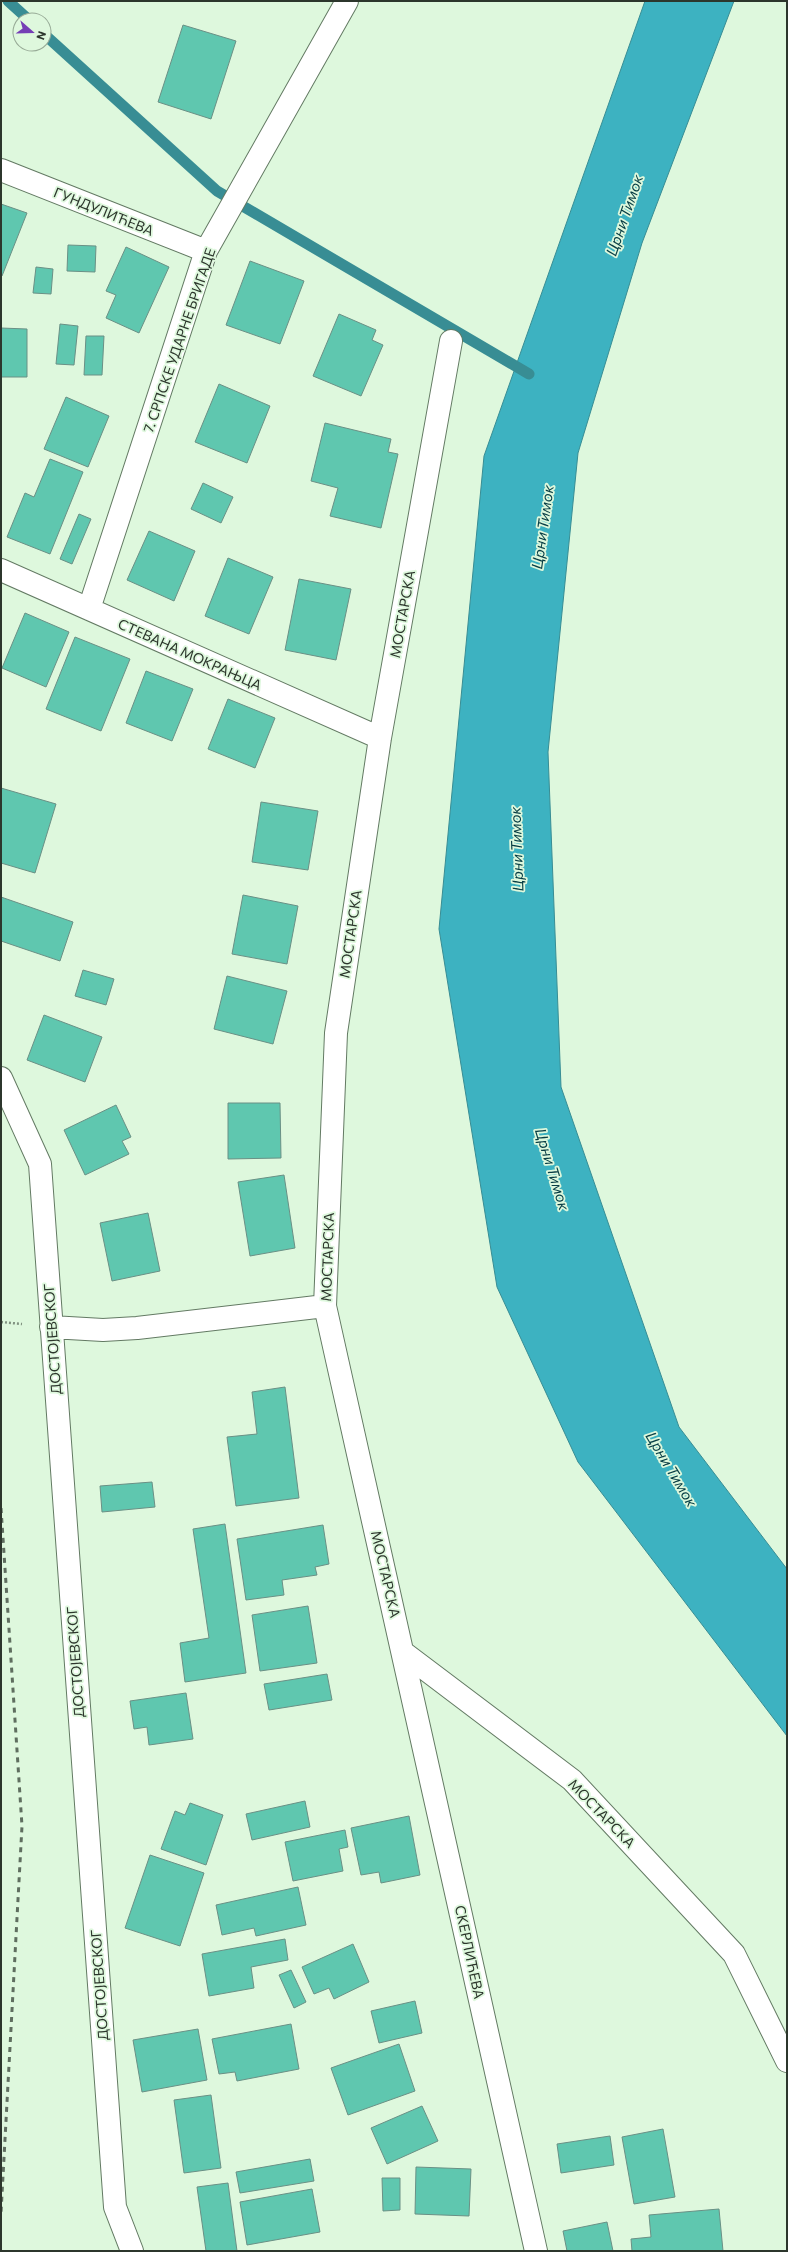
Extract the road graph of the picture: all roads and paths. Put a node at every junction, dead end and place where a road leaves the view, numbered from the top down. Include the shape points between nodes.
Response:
1 (347, 1) edge
2 (1, 170) edge
3 (206, 251) junction
4 (451, 341) dead end
5 (1, 570) edge
6 (89, 609) junction
7 (380, 738) junction
8 (1, 1078) edge
9 (325, 1306) junction
10 (51, 1326) junction
11 (404, 1653) junction
12 (787, 2061) edge
13 (132, 2251) edge
14 (536, 2251) edge

1 - 3 street, 7. СРПСКЕ УДАРНЕ БРИГАДЕ
2 - 3 street, ГУНДУЛИЋЕВА
3 - 6 street, 7. СРПСКЕ УДАРНЕ БРИГАДЕ
4 - 7 street, МОСТАРСКА
5 - 6 street, СТЕВАНА МОКРАЊЦА
6 - 7 street, СТЕВАНА МОКРАЊЦА
7 - 9 street, МОСТАРСКА via 336,1034
8 - 10 street, ДОСТОЈЕВСКОГ via 40,1164
9 - 10 street via 137,1328 103,1330
9 - 11 street, МОСТАРСКА
10 - 13 street, ДОСТОЈЕВСКОГ via 114,2207
11 - 12 street, МОСТАРСКА via 572,1780 734,1954
11 - 14 street, СКЕРЛИЋЕВА

